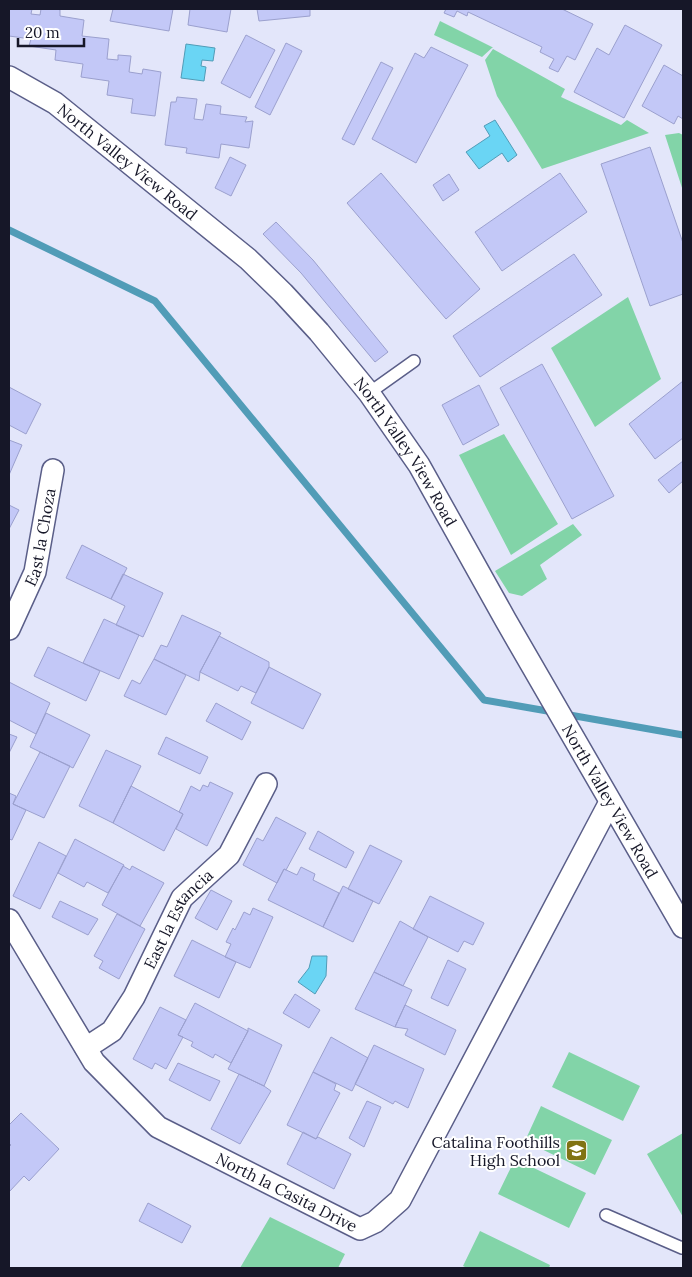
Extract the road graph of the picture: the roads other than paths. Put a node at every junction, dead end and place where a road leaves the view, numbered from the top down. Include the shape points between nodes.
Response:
1 (9, 77) edge
2 (414, 361) dead end
3 (369, 393) junction
4 (53, 470) dead end
5 (9, 629) edge
6 (266, 784) dead end
7 (610, 802) junction
8 (9, 920) edge
9 (683, 927) edge
10 (86, 1048) junction
11 (606, 1215) dead end
12 (683, 1247) edge

1 - 3 street, North Valley View Road via 56,103 248,259 319,332
2 - 3 lane
3 - 7 street, North Valley View Road via 418,465
4 - 5 street, East la Choza via 35,572
6 - 10 street, East la Estancia via 229,854 182,898 134,997 112,1031
7 - 9 street, North Valley View Road
7 - 10 street, North la Casita Drive via 400,1200 375,1222 360,1229 158,1127 94,1062
8 - 10 street, North la Casita Drive
11 - 12 lane

